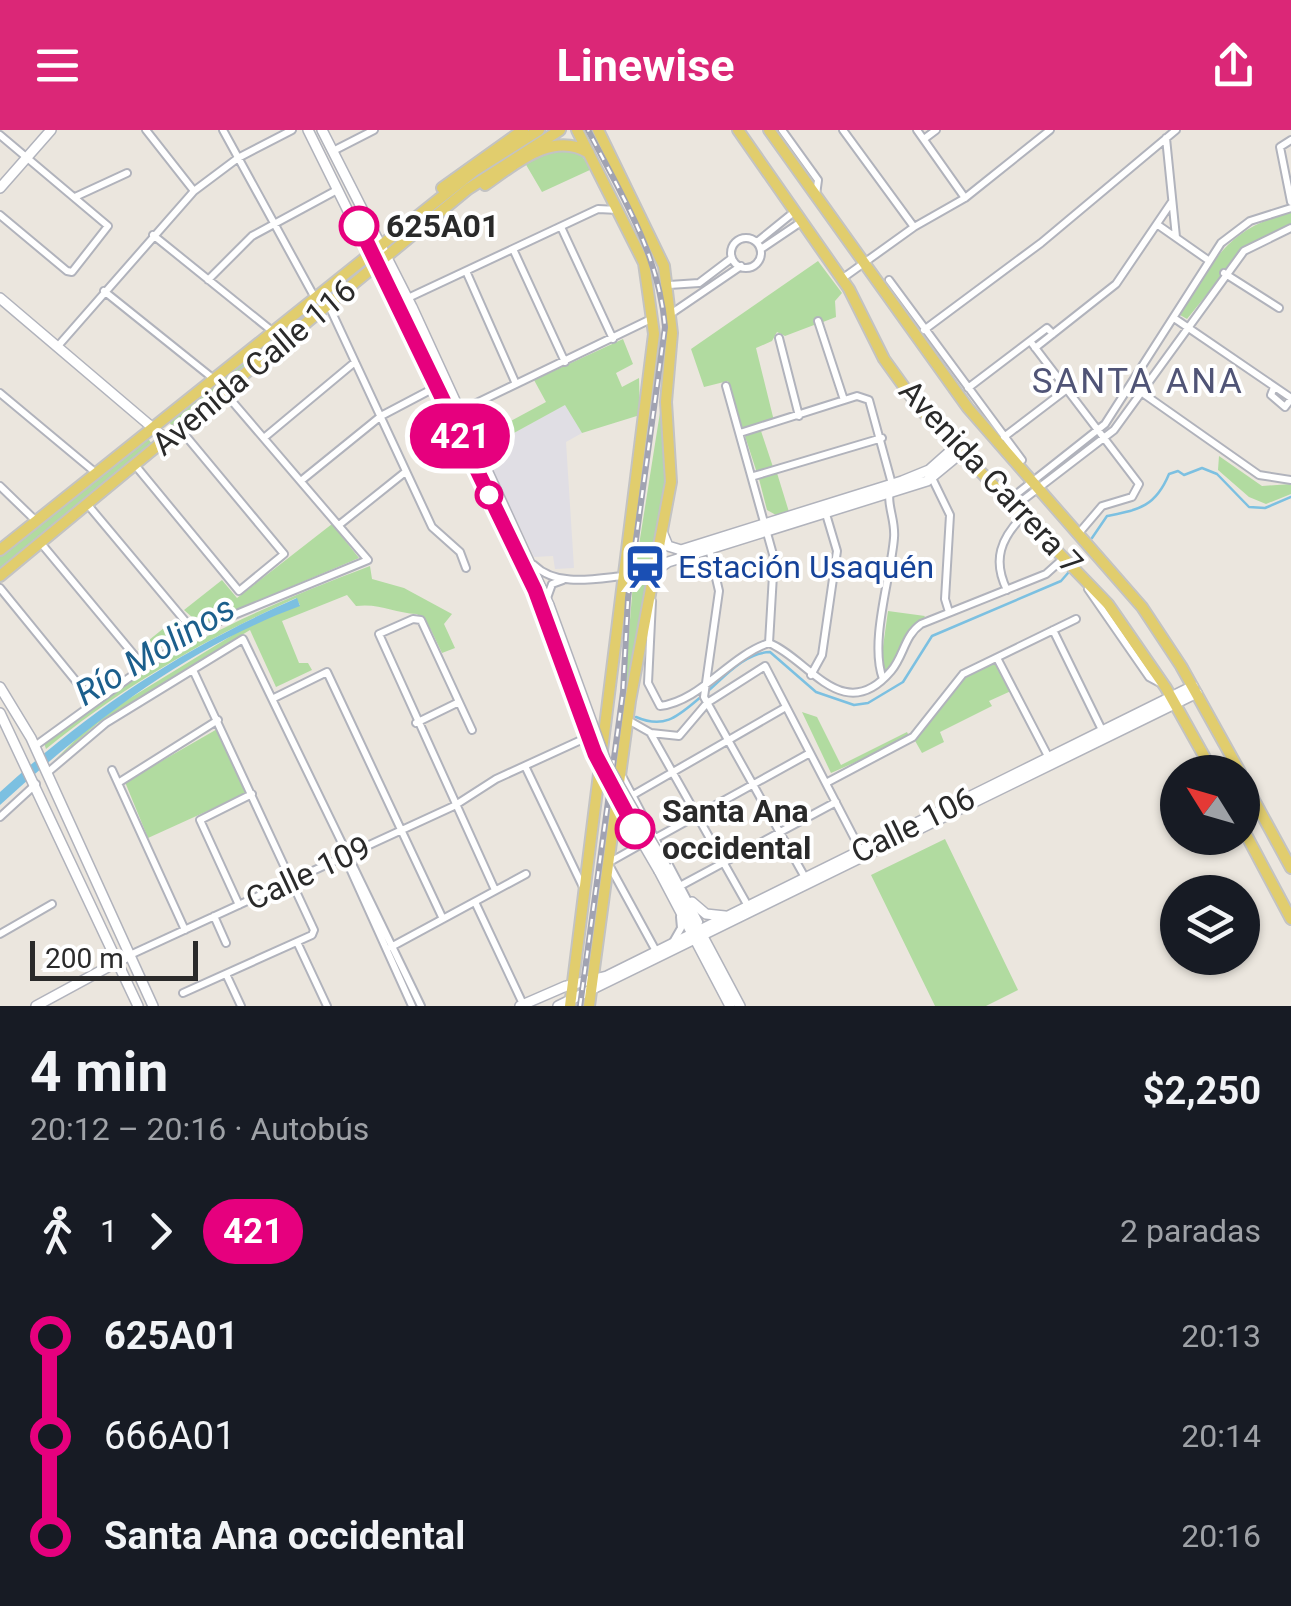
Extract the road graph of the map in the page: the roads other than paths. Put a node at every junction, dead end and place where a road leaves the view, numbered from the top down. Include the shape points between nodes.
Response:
1 (49, 130) edge
2 (146, 130) edge
3 (223, 130) edge
4 (292, 130) edge
5 (308, 130) edge
6 (322, 130) edge
7 (374, 130) edge
8 (523, 130) edge
9 (539, 130) edge
10 (560, 130) edge
11 (578, 130) edge
12 (738, 130) edge
13 (769, 130) edge
14 (783, 130) edge
15 (844, 130) edge
16 (917, 130) edge
17 (936, 130) edge
18 (1050, 130) edge
19 (1176, 130) edge
20 (601, 134) edge
21 (0, 135) edge
22 (1166, 137) junction
23 (924, 139) junction
24 (1291, 140) edge
25 (333, 151) junction
26 (590, 153) junction
27 (1291, 154) edge
28 (26, 157) junction
29 (1282, 157) junction
30 (238, 158) junction
31 (127, 173) dead end
32 (0, 188) edge
33 (340, 189) junction
34 (194, 191) junction
35 (610, 192) junction
36 (816, 196) junction
37 (75, 197) junction
38 (965, 198) junction
39 (447, 199) junction
40 (1171, 204) junction
41 (1291, 205) edge
42 (598, 209) junction
43 (620, 210) junction
44 (794, 211) junction
45 (0, 214) edge
46 (274, 222) junction
47 (802, 222) junction
48 (1158, 225) junction
49 (561, 226) junction
50 (914, 228) junction
51 (1291, 228) edge
52 (408, 231) junction
53 (152, 235) junction
54 (1176, 237) junction
55 (758, 246) junction
56 (513, 249) junction
57 (379, 254) junction
58 (732, 258) junction
59 (1208, 260) junction
60 (862, 264) junction
61 (740, 266) junction
62 (466, 271) junction
63 (1224, 272) junction
64 (846, 276) junction
65 (208, 280) junction
66 (889, 280) dead end
67 (669, 285) junction
68 (104, 291) junction
69 (315, 298) junction
70 (408, 298) junction
71 (1, 301) edge
72 (329, 306) junction
73 (1279, 308) dead end
74 (672, 313) junction
75 (654, 317) junction
76 (1174, 318) junction
77 (818, 322) dead end
78 (1186, 327) junction
79 (924, 330) junction
80 (273, 332) junction
81 (779, 338) dead end
82 (614, 339) junction
83 (1032, 345) junction
84 (58, 346) junction
85 (356, 362) junction
86 (564, 362) junction
87 (215, 380) junction
88 (516, 384) junction
89 (1132, 384) junction
90 (726, 386) dead end
91 (436, 387) junction
92 (1274, 387) junction
93 (968, 388) junction
94 (1066, 389) junction
95 (1141, 391) junction
96 (226, 392) junction
97 (0, 393) edge
98 (1291, 398) edge
99 (844, 400) junction
100 (460, 411) junction
101 (381, 416) junction
102 (800, 416) junction
103 (154, 428) junction
104 (180, 429) junction
105 (1098, 430) junction
106 (740, 433) junction
107 (265, 437) junction
108 (1004, 437) junction
109 (882, 438) junction
110 (1104, 438) junction
111 (166, 440) junction
112 (958, 449) junction
113 (1022, 460) dead end
114 (135, 465) junction
115 (405, 472) junction
116 (97, 473) junction
117 (754, 476) junction
118 (932, 478) junction
119 (302, 480) junction
120 (1291, 480) edge
121 (892, 484) junction
122 (1034, 485) junction
123 (0, 486) edge
124 (887, 495) junction
125 (1012, 503) junction
126 (87, 504) junction
127 (826, 514) junction
128 (1024, 515) junction
129 (34, 519) junction
130 (339, 525) junction
131 (768, 527) junction
132 (1079, 533) junction
133 (663, 534) junction
134 (40, 542) junction
135 (708, 546) junction
136 (515, 549) junction
137 (0, 550) edge
138 (1066, 556) junction
139 (529, 558) junction
140 (466, 568) dead end
141 (658, 569) junction
142 (0, 576) edge
143 (623, 576) junction
144 (564, 580) junction
145 (0, 588) edge
146 (1007, 590) junction
147 (652, 594) junction
148 (548, 603) junction
149 (949, 612) junction
150 (1076, 619) dead end
151 (1053, 630) junction
152 (196, 634) junction
153 (769, 643) junction
154 (711, 657) junction
155 (997, 658) junction
156 (726, 664) junction
157 (144, 667) junction
158 (193, 670) junction
159 (811, 675) junction
160 (882, 679) junction
161 (705, 684) junction
162 (0, 687) edge
163 (1195, 690) junction
164 (274, 698) junction
165 (705, 700) junction
166 (1173, 701) junction
167 (93, 702) junction
168 (460, 702) junction
169 (786, 707) junction
170 (0, 713) edge
171 (627, 719) junction
172 (218, 720) junction
173 (416, 723) junction
174 (472, 730) dead end
175 (651, 733) junction
176 (1105, 734) junction
177 (729, 740) junction
178 (579, 741) dead end
179 (36, 748) junction
180 (810, 753) junction
181 (1203, 755) edge
182 (1230, 755) edge
183 (1049, 758) junction
184 (525, 766) junction
185 (45, 770) junction
186 (112, 770) dead end
187 (674, 771) junction
188 (621, 772) junction
189 (34, 780) junction
190 (118, 783) junction
191 (826, 783) junction
192 (601, 784) junction
193 (754, 784) junction
194 (252, 794) junction
195 (632, 795) junction
196 (616, 802) junction
197 (836, 802) junction
198 (454, 806) junction
199 (1260, 810) edge
200 (698, 815) junction
201 (0, 817) edge
202 (401, 830) junction
203 (780, 832) junction
204 (656, 838) junction
205 (78, 842) junction
206 (640, 845) junction
207 (66, 848) junction
208 (345, 854) junction
209 (861, 855) junction
210 (1257, 855) edge
211 (608, 862) junction
212 (723, 862) junction
213 (1291, 868) edge
214 (663, 869) junction
215 (526, 874) dead end
216 (292, 879) junction
217 (808, 881) junction
218 (682, 885) junction
219 (495, 890) junction
220 (585, 890) junction
221 (474, 902) junction
222 (692, 902) junction
223 (52, 904) dead end
224 (239, 905) junction
225 (748, 906) junction
226 (214, 916) junction
227 (685, 916) junction
228 (727, 916) junction
229 (443, 918) junction
230 (1291, 919) edge
231 (718, 929) junction
232 (185, 930) junction
233 (0, 934) edge
234 (699, 934) junction
235 (298, 942) junction
236 (226, 943) dead end
237 (677, 943) junction
238 (389, 948) junction
239 (656, 951) junction
240 (709, 954) junction
241 (130, 955) junction
242 (118, 961) junction
243 (226, 974) junction
244 (574, 984) junction
245 (592, 987) junction
246 (183, 993) dead end
247 (571, 1003) edge
248 (522, 1005) edge
249 (36, 1006) edge
250 (138, 1006) edge
251 (154, 1006) edge
252 (241, 1006) edge
253 (327, 1006) edge
254 (412, 1006) edge
255 (420, 1006) edge
256 (558, 1006) edge
257 (589, 1006) edge
258 (730, 1006) edge
259 (740, 1006) edge

1 - 28 main road
2 - 34 street
3 - 30 street
4 - 30 street
5 - 33 main road
6 - 25 main road
7 - 25 street
8 - 52 main road via 461,172
9 - 39 main road, Avenida Calle 116
10 - 39 main road, Avenida Calle 116
11 - 26 main road
12 - 44 main road, Avenida Carrera 7
13 - 36 main road, Avenida Carrera 7
14 - 36 street via 818,180
15 - 50 street
16 - 23 street
17 - 23 street
18 - 38 street
19 - 22 street
20 - 67 main road
21 - 28 street
22 - 40 street
22 - 79 street
23 - 38 street
24 - 29 street via 1280,144
25 - 57 main road
26 - 35 main road
26 - 52 main road via 569,143 545,147
27 - 29 street
28 - 32 main road
28 - 37 street
29 - 41 street
30 - 34 street
30 - 46 street
31 - 37 street
33 - 46 street
33 - 57 main road
34 - 53 street
35 - 42 street
35 - 43 main road
36 - 60 main road, Avenida Carrera 7
37 - 45 street via 108,226 72,272
38 - 50 street
39 - 52 main road, Avenida Calle 116
40 - 48 street
40 - 54 street
41 - 59 street via 1250,221
42 - 43 street
42 - 49 street
43 - 75 main road via 644,263
44 - 47 main road, Avenida Carrera 7
44 - 55 street
46 - 65 street
46 - 69 street
47 - 55 street
47 - 64 main road, Avenida Carrera 7
48 - 54 street
48 - 83 street via 1116,284
49 - 56 street
49 - 82 street
50 - 60 street
51 - 63 street via 1259,241
52 - 57 main road, Avenida Calle 116
53 - 65 street
53 - 68 street
54 - 59 street
55 - 58 street via 740,239
55 - 61 street via 756,264
56 - 62 street
56 - 86 street
57 - 69 main road, Avenida Calle 116
57 - 70 main road
57 - 72 main road, Avenida Calle 116
57 - 91 main road
58 - 61 street
58 - 67 street via 699,283
59 - 76 street
60 - 64 street
60 - 122 main road, Avenida Carrera 7
61 - 74 street
62 - 70 street
62 - 88 street
63 - 73 street
63 - 78 street
64 - 112 main road, Avenida Carrera 7 via 884,358
65 - 80 street
66 - 79 street
67 - 74 main road
68 - 84 street
68 - 87 street
69 - 80 main road, Avenida Calle 116
70 - 100 main road
71 - 84 main road
72 - 85 street
72 - 96 main road, Avenida Calle 116
74 - 133 main road via 666,402 671,474
75 - 82 street
75 - 143 main road
76 - 78 street
76 - 89 street
77 - 99 street
78 - 92 street
78 - 95 street
79 - 93 street
80 - 87 main road, Avenida Calle 116
81 - 102 street
82 - 86 street
83 - 93 street
83 - 94 street
84 - 103 main road
85 - 101 street
85 - 107 street
86 - 88 street
87 - 103 main road, Avenida Calle 116
88 - 100 street
89 - 95 street
89 - 105 street
90 - 106 street
91 - 101 street
91 - 136 main road
92 - 98 street
92 - 98 street via 1272,396 1285,407
93 - 108 street
94 - 105 street
94 - 108 street
95 - 110 street
95 - 120 street via 1259,475
96 - 104 main road, Avenida Calle 116
96 - 107 street
97 - 116 street
99 - 102 street
99 - 109 street via 865,396
100 - 139 main road
101 - 115 street
101 - 119 street
102 - 106 street
103 - 111 main road
103 - 116 main road, Avenida Calle 116
104 - 111 main road, Avenida Calle 116
104 - 114 street via 284,554 239,591
105 - 110 street
105 - 122 street
106 - 117 street
107 - 119 street
108 - 113 street
109 - 117 street
109 - 121 street
110 - 122 street
110 - 132 street via 1138,490 1102,506
111 - 114 main road, Avenida Calle 116
112 - 118 main road
112 - 121 main road
112 - 125 main road, Avenida Carrera 7
114 - 126 main road, Avenida Calle 116
115 - 130 street
115 - 140 street via 432,528 460,552
116 - 129 main road, Avenida Calle 116
117 - 131 street
118 - 124 main road
118 - 149 street via 950,515 944,599
119 - 130 street
121 - 124 street
121 - 131 main road
122 - 125 street
122 - 132 main road, Avenida Carrera 7
123 - 129 street
124 - 127 main road
124 - 160 street via 895,533 879,647
125 - 128 main road, Avenida Carrera 7
126 - 134 main road, Avenida Calle 116
126 - 152 street
127 - 131 main road
127 - 159 street via 838,551 822,654
128 - 138 main road, Avenida Carrera 7
128 - 146 street via 1002,540 998,570
129 - 137 main road, Avenida Calle 116
130 - 152 street via 368,560
131 - 135 main road
131 - 153 street via 776,571
132 - 163 main road, Avenida Carrera 7 via 1142,607
133 - 135 main road via 676,550
133 - 141 main road
134 - 142 main road, Avenida Calle 116
134 - 157 street
135 - 141 main road
135 - 154 street via 719,591
136 - 192 main road
136 - 214 main road, bridge via 606,780
138 - 146 street via 1049,572
138 - 166 main road, Avenida Carrera 7 via 1124,626
139 - 144 street via 541,572
139 - 148 main road
141 - 147 main road
143 - 144 street
143 - 192 main road
144 - 148 street via 550,588
145 - 167 street
146 - 149 street
147 - 161 street via 652,697 667,706
147 - 171 main road
148 - 214 main road, bridge via 606,764
149 - 160 street via 914,629
150 - 151 street
151 - 155 street
151 - 176 street
152 - 157 street
153 - 156 street
153 - 159 street
154 - 156 street
154 - 161 street
155 - 183 street
155 - 191 street via 963,674 913,736
156 - 161 street
157 - 167 street
158 - 164 street via 247,642
158 - 172 street
158 - 185 street
159 - 160 street via 846,691
161 - 165 street
162 - 179 main road
163 - 166 main road, Calle 106
163 - 182 main road, Avenida Carrera 7
164 - 202 street via 326,671
164 - 208 street
165 - 169 street via 765,666
165 - 175 street via 679,736
165 - 177 street
166 - 176 main road, Calle 106
166 - 181 main road, Avenida Carrera 7
167 - 179 street
168 - 173 street
168 - 173 street via 422,622 416,618 378,635
168 - 174 street
169 - 177 street
169 - 180 street
170 - 189 main road
171 - 175 street
171 - 188 main road
172 - 190 street
172 - 194 street
173 - 198 street
175 - 187 street
176 - 183 main road, Calle 106
176 - 209 main road, Calle 106
177 - 187 street
177 - 193 street
178 - 184 street, Calle 109
179 - 185 main road
180 - 191 street
180 - 193 street
183 - 209 main road, Calle 106
184 - 198 street, Calle 109
184 - 220 street
185 - 205 main road
186 - 190 street
187 - 195 street
187 - 200 street
188 - 195 street
188 - 196 main road
189 - 201 street
189 - 207 main road
190 - 232 street
191 - 197 street
192 - 220 main road
193 - 200 street
193 - 203 street
194 - 216 street
194 - 224 street via 200,820
195 - 204 street
196 - 206 street
196 - 211 main road
197 - 203 street
197 - 209 street
198 - 202 street, Calle 109
198 - 219 street
199 - 213 main road, Avenida Carrera 7
200 - 204 street
200 - 212 street
202 - 208 street, Calle 109
202 - 229 street
203 - 212 street
203 - 217 street
204 - 218 street
205 - 207 main road via 85,876
205 - 241 main road
206 - 211 street
206 - 237 street via 680,917
207 - 242 main road
208 - 216 street, Calle 109
208 - 238 street
209 - 217 main road, Calle 106
210 - 230 main road
211 - 239 street
211 - 245 main road
212 - 218 street
212 - 225 street
214 - 227 main road
214 - 234 main road
215 - 219 street
216 - 224 street, Calle 109
216 - 235 street via 313,928
217 - 225 main road, Calle 106
217 - 231 main road, Calle 106
218 - 222 street
219 - 221 street
220 - 244 main road
221 - 229 street
221 - 248 street
222 - 228 main road via 709,915
222 - 234 street
223 - 233 street
224 - 226 street, Calle 109
225 - 228 main road, Calle 106
226 - 232 street, Calle 109
226 - 236 street
227 - 234 main road
227 - 237 main road
228 - 234 main road, Calle 106
229 - 238 street
231 - 234 main road, Calle 106
231 - 240 main road
232 - 241 street, Calle 109
234 - 237 main road, Calle 106
234 - 240 main road
235 - 243 street
235 - 253 street
237 - 239 main road, Calle 106
237 - 240 main road
237 - 245 main road, Calle 106
238 - 254 street
238 - 255 street
239 - 245 main road, Calle 106
240 - 258 main road
240 - 259 main road
241 - 242 main road, Calle 109
241 - 251 main road
242 - 249 main road, Calle 109
242 - 250 main road
243 - 246 street
243 - 252 street
244 - 245 main road, Calle 106
244 - 247 main road
244 - 248 main road, Calle 106
245 - 247 main road, Calle 106
245 - 257 main road
247 - 256 main road, Calle 106

